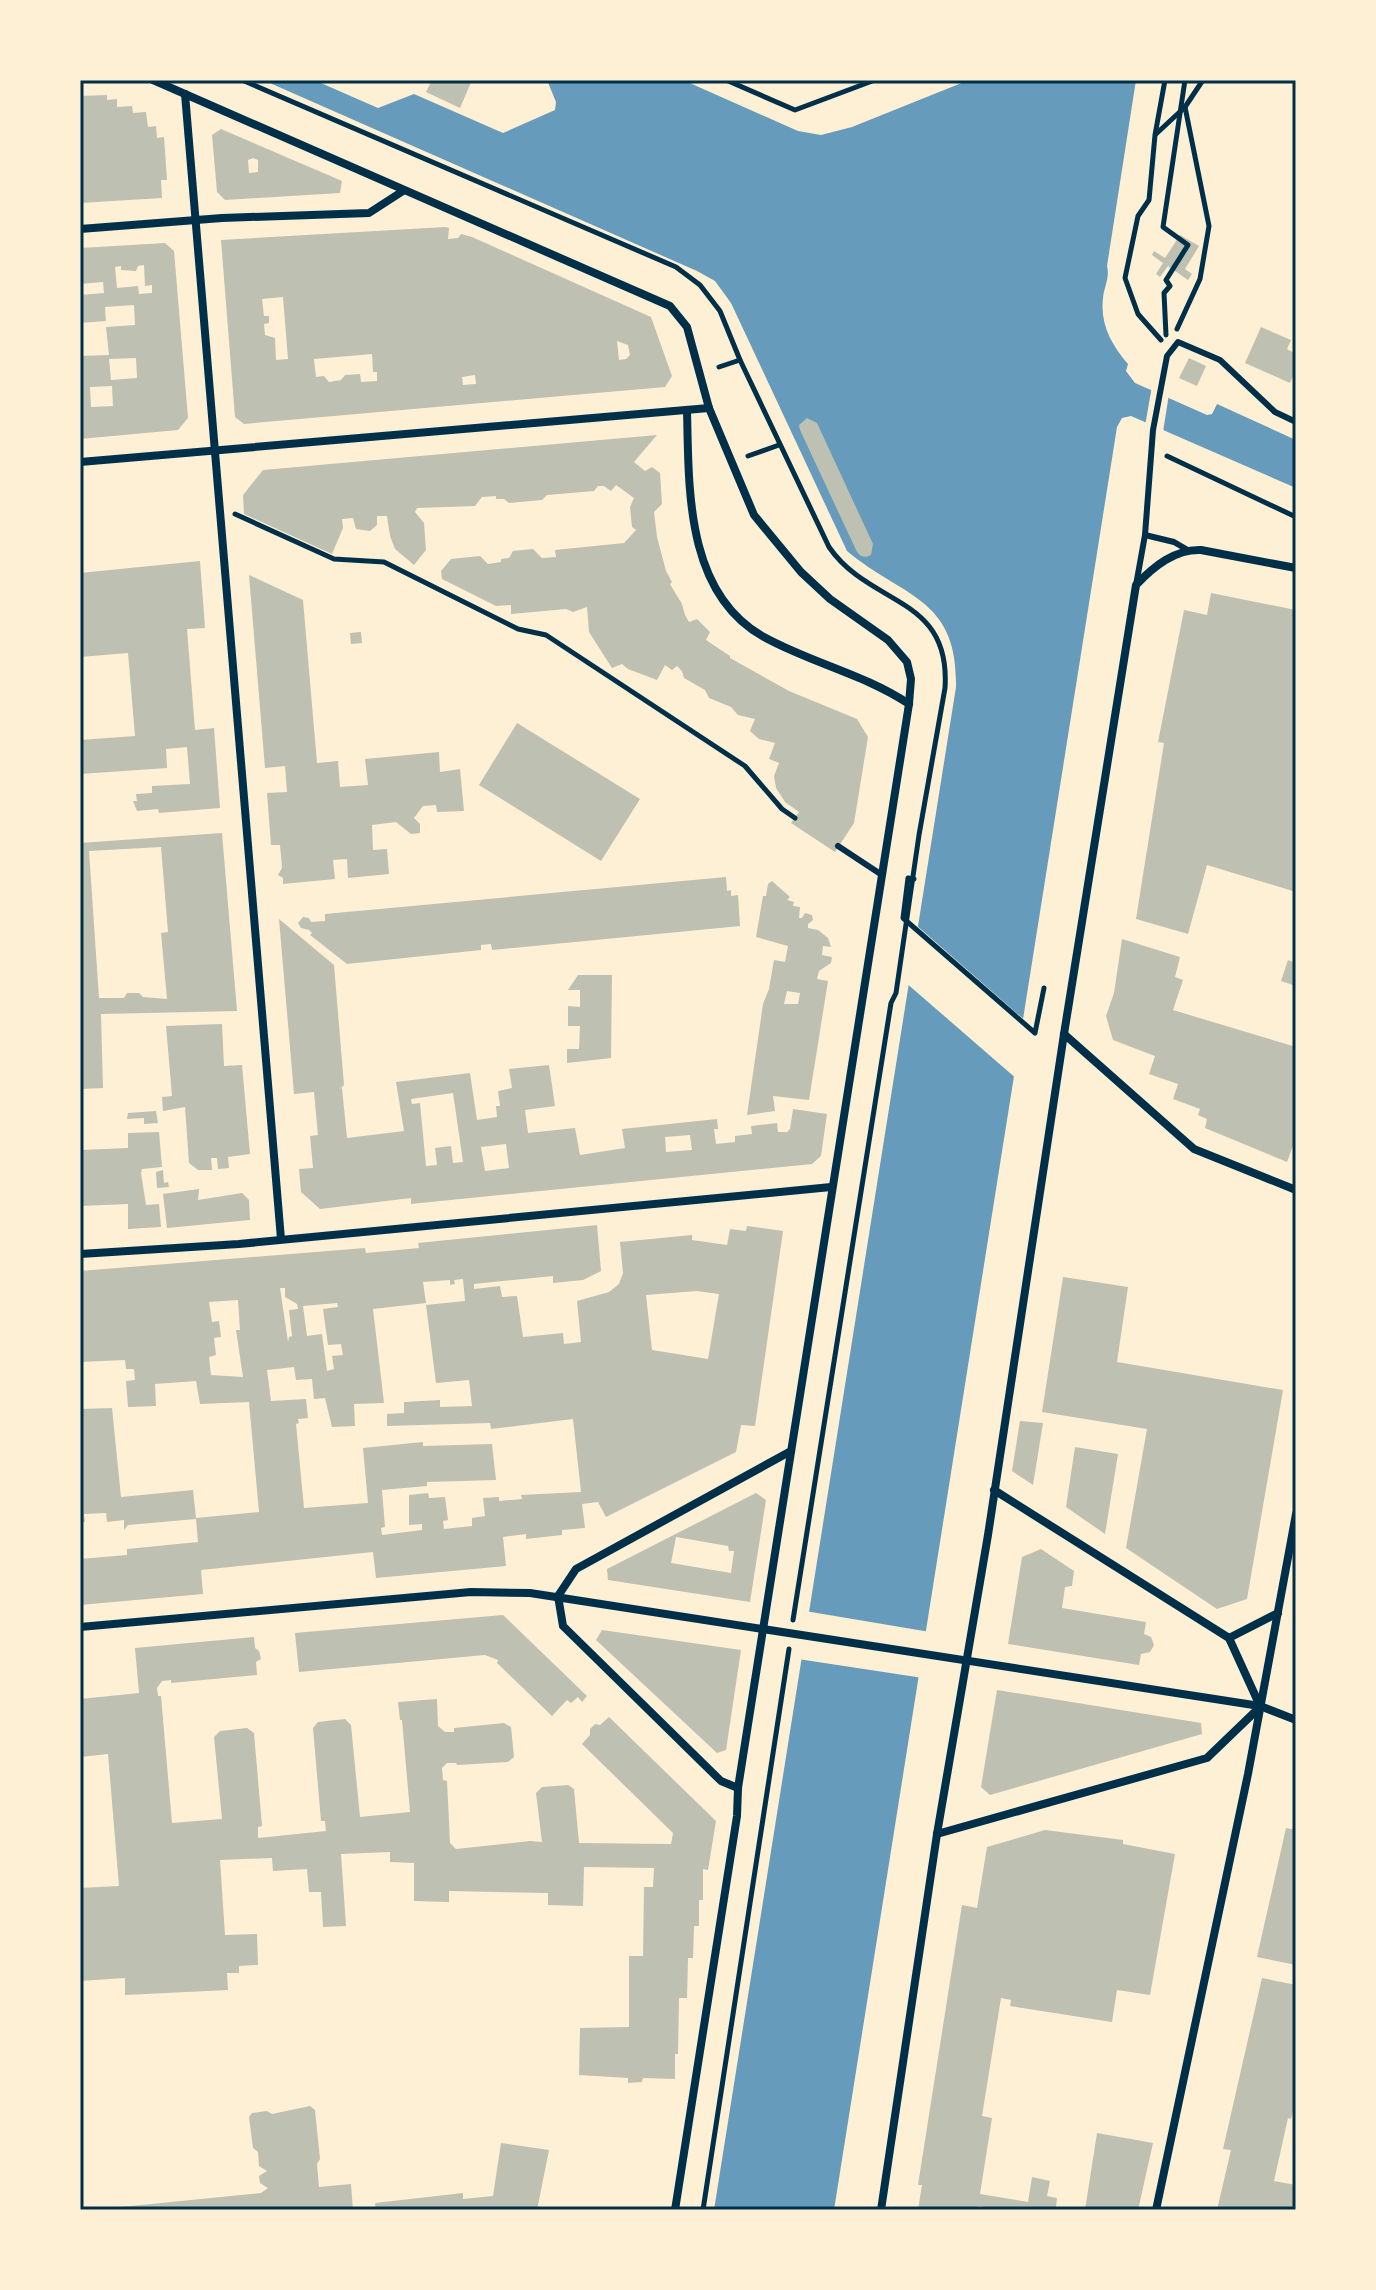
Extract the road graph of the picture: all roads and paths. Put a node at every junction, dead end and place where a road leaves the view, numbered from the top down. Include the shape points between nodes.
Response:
1 (153, 80) edge
2 (242, 80) edge
3 (726, 80) edge
4 (875, 80) edge
5 (1165, 80) edge
6 (1185, 80) edge
7 (1203, 80) edge
8 (185, 94) junction
9 (1185, 107) junction
10 (1155, 135) junction
11 (403, 191) junction
12 (195, 221) junction
13 (80, 229) edge
14 (1189, 299) dead end
15 (1167, 356) junction
16 (740, 360) junction
17 (719, 367) dead end
18 (709, 408) junction
19 (687, 410) junction
20 (1296, 422) edge
21 (779, 445) junction
22 (216, 448) junction
23 (1153, 449) junction
24 (748, 456) dead end
25 (80, 462) edge
26 (220, 507) junction
27 (1296, 517) edge
28 (1145, 535) junction
29 (1186, 549) junction
30 (1296, 568) edge
31 (1136, 585) junction
32 (909, 704) junction
33 (795, 818) dead end
34 (908, 833) dead end
35 (919, 835) junction
36 (838, 846) dead end
37 (882, 875) junction
38 (914, 879) junction
39 (1044, 988) dead end
40 (1064, 1034) junction
41 (831, 1187) junction
42 (1296, 1190) edge
43 (281, 1239) junction
44 (844, 1241) dead end
45 (853, 1243) junction
46 (80, 1254) edge
47 (791, 1451) junction
48 (994, 1490) junction
49 (802, 1507) dead end
50 (810, 1511) junction
51 (1296, 1514) edge
52 (558, 1596) junction
53 (1278, 1613) junction
54 (80, 1627) edge
55 (1229, 1638) junction
56 (1260, 1706) junction
57 (1296, 1720) edge
58 (738, 1788) junction
59 (937, 1834) junction
60 (675, 2210) edge
61 (703, 2210) edge
62 (881, 2210) edge
63 (1156, 2210) edge

1 - 8 street
2 - 16 path via 676,267 712,298
3 - 4 path via 795,110
5 - 10 path
6 - 15 path via 1163,227 1188,245 1166,280
7 - 9 path
8 - 11 street
8 - 12 street
9 - 10 path
9 - 14 path via 1209,226 1200,279
10 - 15 path via 1149,200 1138,216 1125,278 1138,314 1163,342
11 - 12 street via 369,213
11 - 18 street via 670,306 687,327
12 - 13 street
12 - 22 street
15 - 20 lane via 1178,342 1220,360 1275,412
15 - 23 lane
16 - 17 path
16 - 21 path
18 - 19 street
18 - 32 street via 754,515 801,572 888,640 907,662
19 - 22 street
19 - 32 street via 694,525 704,566 724,599 764,637 882,686
21 - 24 path
21 - 35 path via 837,559 858,578 917,612 942,646 945,688
22 - 25 street
22 - 26 street
23 - 27 path
23 - 28 lane
26 - 33 path via 334,559 384,562 518,629 546,635 745,766
26 - 43 street
28 - 29 lane
28 - 31 lane
29 - 30 street
29 - 31 street via 1161,562
31 - 40 street
32 - 37 street
34 - 35 path
35 - 38 path
36 - 37 lane
37 - 41 street
38 - 39 path via 908,878 903,918 1035,1033
38 - 45 path
40 - 42 street via 1194,1149
40 - 48 street
41 - 43 street
41 - 47 street
43 - 46 street
44 - 45 path
45 - 50 path
47 - 52 street via 576,1569
47 - 58 street
48 - 55 street
48 - 59 street
49 - 50 path
50 - 61 path
51 - 53 street
52 - 54 street via 471,1592
52 - 56 street
52 - 58 street via 563,1626 721,1781
53 - 55 street
53 - 56 street
55 - 56 street
56 - 57 street
56 - 59 street via 1207,1758
56 - 63 street
58 - 60 street
59 - 62 street

